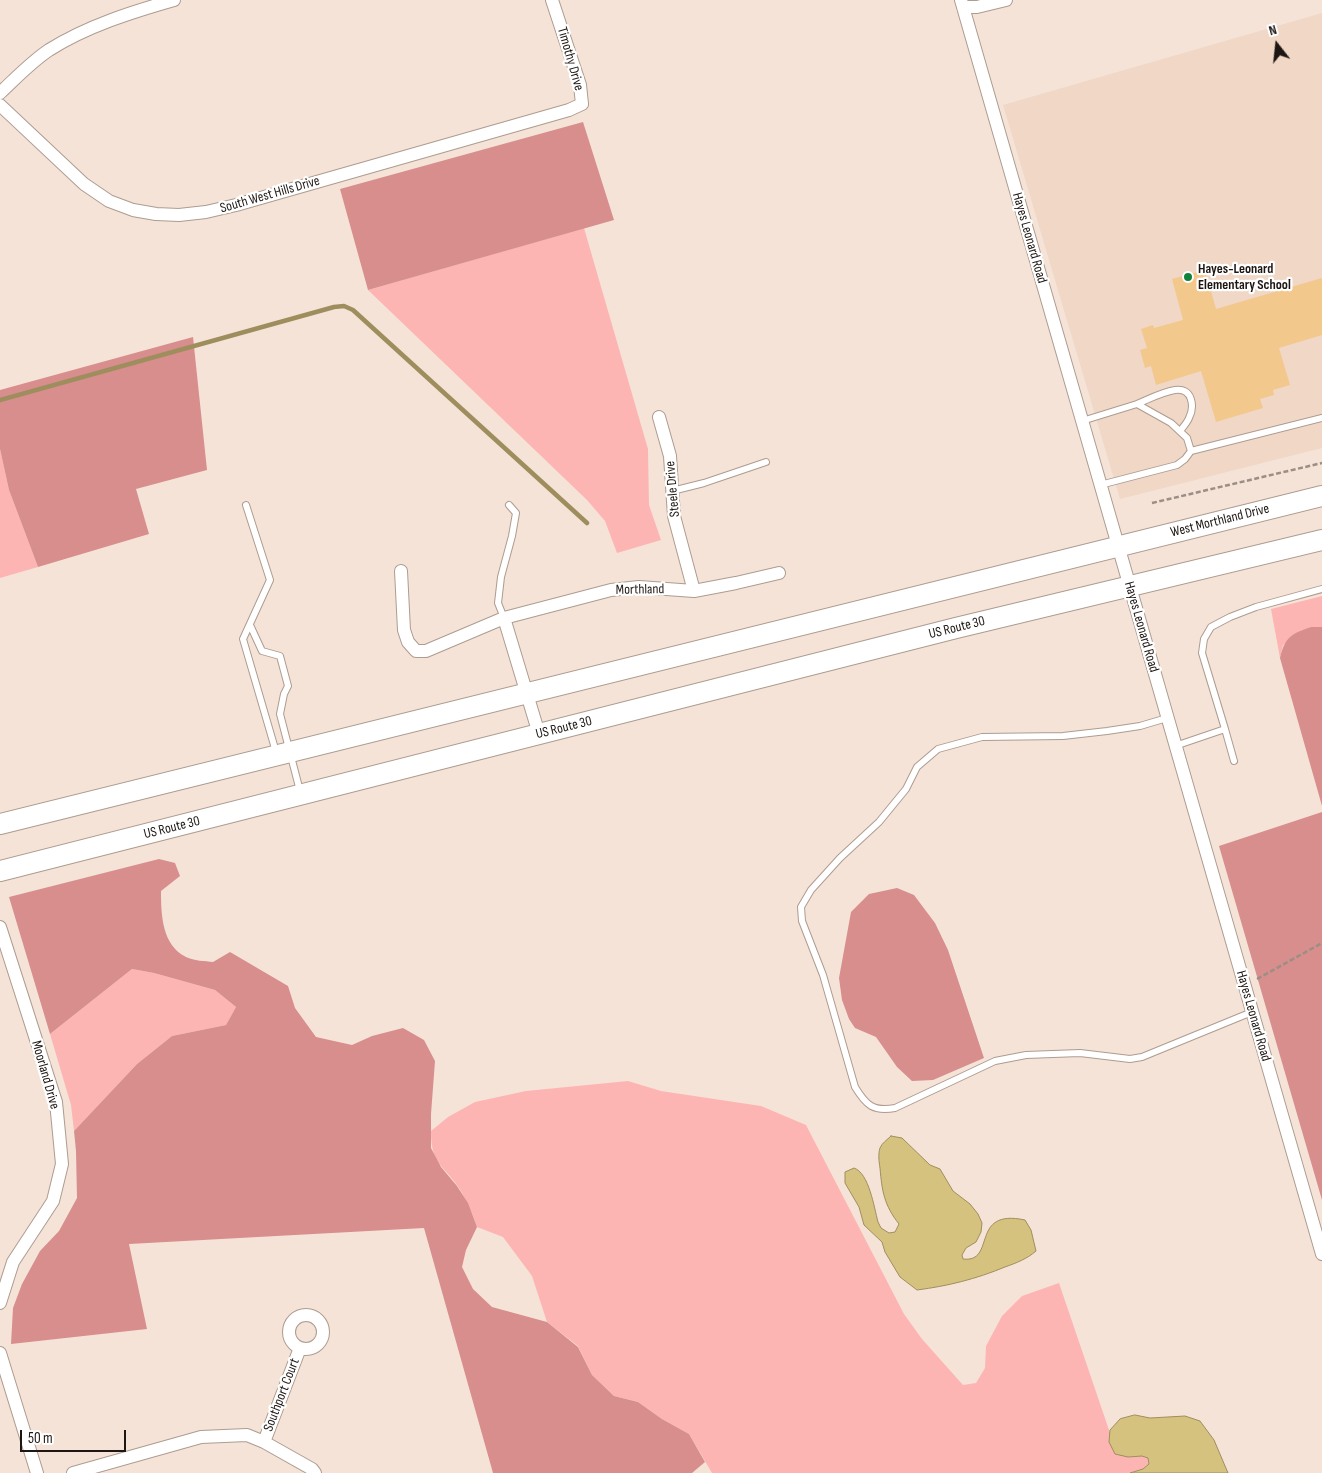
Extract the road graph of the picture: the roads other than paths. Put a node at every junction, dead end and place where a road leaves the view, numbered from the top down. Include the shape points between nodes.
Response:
1 (174, 0) edge
2 (552, 0) edge
3 (1006, 0) edge
4 (965, 2) edge
5 (0, 93) edge
6 (0, 105) edge
7 (569, 110) joint
8 (1137, 404) junction
9 (659, 417) dead end
10 (1322, 418) edge
11 (1082, 421) junction
12 (1180, 431) junction
13 (1191, 450) junction
14 (766, 462) dead end
15 (1100, 485) junction
16 (672, 491) junction
17 (1322, 496) edge
18 (246, 505) dead end
19 (509, 505) dead end
20 (1322, 540) edge
21 (1118, 547) junction
22 (401, 571) dead end
23 (779, 573) dead end
24 (1129, 586) junction
25 (1322, 590) edge
26 (694, 591) junction
27 (504, 618) junction
28 (250, 625) junction
29 (527, 694) junction
30 (1167, 718) junction
31 (1225, 729) junction
32 (539, 734) junction
33 (1175, 746) junction
34 (283, 754) junction
35 (1234, 761) dead end
36 (301, 795) junction
37 (0, 824) edge
38 (0, 871) edge
39 (0, 927) edge
40 (1252, 1012) junction
41 (1322, 1254) edge
42 (0, 1303) edge
43 (300, 1348) dead end
44 (0, 1353) edge
45 (264, 1442) junction
46 (37, 1473) edge
47 (73, 1473) edge
48 (315, 1473) edge

1 - 5 street via 129,13 68,39 48,50
2 - 7 street, Timothy Drive via 580,85 582,104
3 - 4 street via 977,7
4 - 11 street, Hayes Leonard Road
6 - 7 street, South West Hills Drive via 84,184 108,201 133,210 179,215 236,205
8 - 11 lane
8 - 12 lane
8 - 12 lane via 1178,389 1186,391 1190,395 1192,410
9 - 16 street, Steele Drive via 670,456
10 - 13 lane
11 - 15 street, Hayes Leonard Road
12 - 13 lane via 1187,438
13 - 15 lane via 1177,465
14 - 16 lane
15 - 21 street, Hayes Leonard Road
16 - 26 street, Steele Drive via 674,516
17 - 21 highway, West Morthland Drive
18 - 28 lane via 270,580
19 - 27 lane via 516,513 498,603
20 - 24 highway
21 - 24 street, Hayes Leonard Road
21 - 29 highway, West Morthland Drive
22 - 27 street, Morthland via 404,630 416,651 426,651
23 - 26 street, Morthland
24 - 30 street, Hayes Leonard Road
24 - 32 highway, US Route 30
25 - 31 lane via 1256,607 1211,627 1204,639 1202,653
26 - 27 street, Morthland via 639,587 611,590
27 - 29 street
28 - 34 lane via 243,639
28 - 34 lane via 262,650 280,656 288,686 280,714
29 - 32 street
29 - 34 highway, West Morthland Drive
30 - 33 street, Hayes Leonard Road
30 - 40 lane via 1107,732 982,737 938,749 917,766 906,789 879,822 811,890 801,907 802,922 823,975 855,1086 862,1099 881,1110 895,1108 996,1062 1026,1055 1080,1053 1142,1058
31 - 33 lane
31 - 35 lane
32 - 36 highway, US Route 30
33 - 40 street, Hayes Leonard Road
34 - 36 lane
34 - 37 highway, West Morthland Drive
36 - 38 highway, US Route 30
39 - 42 street, Moorland Drive via 56,1102 62,1164 53,1201 13,1262
40 - 41 street, Hayes Leonard Road
43 - 45 street, Southport Court
44 - 46 street
45 - 47 street via 248,1435 201,1437
45 - 48 street via 312,1468

